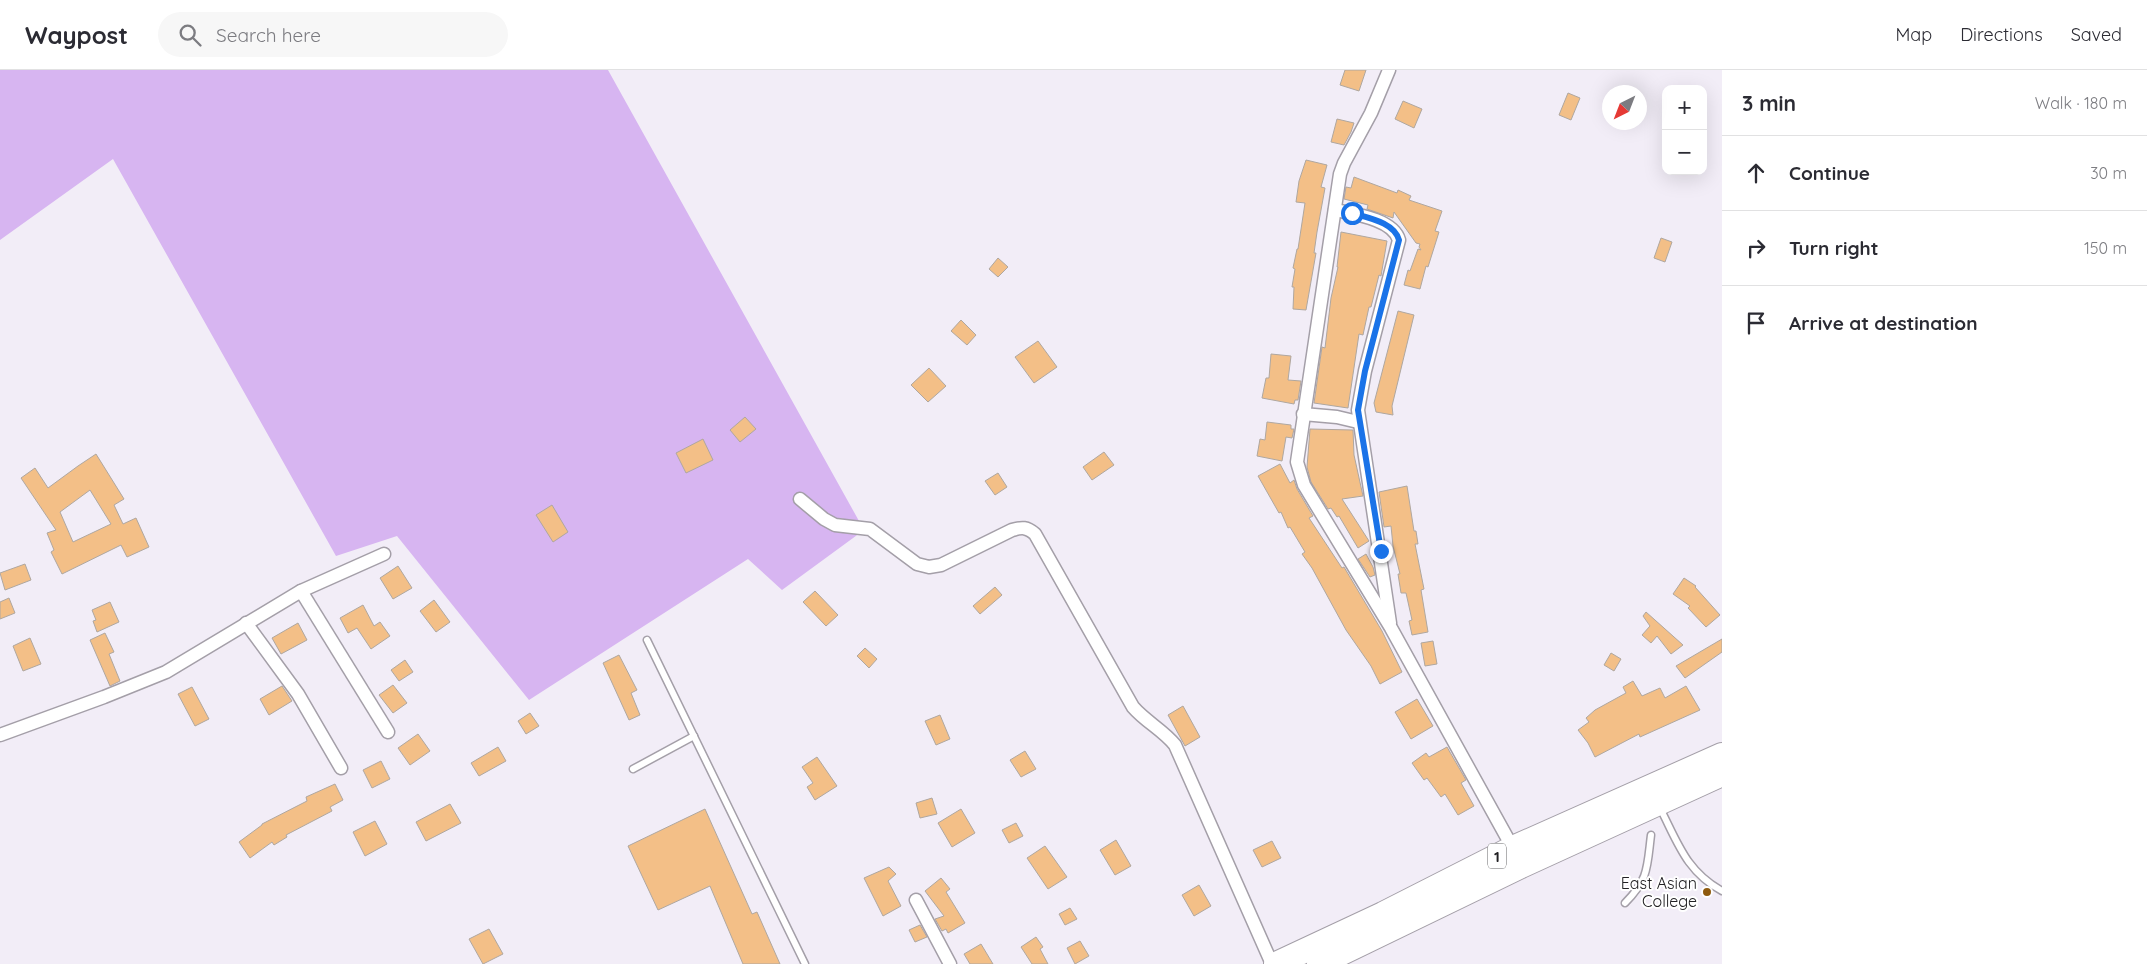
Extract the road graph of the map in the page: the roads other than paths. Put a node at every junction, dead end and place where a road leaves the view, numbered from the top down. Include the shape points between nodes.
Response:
1 (1389, 70) edge
2 (1335, 210) junction
3 (1303, 414) junction
4 (1358, 422) junction
5 (800, 498) dead end
6 (384, 554) dead end
7 (301, 591) junction
8 (246, 623) junction
9 (1391, 628) junction
10 (647, 640) dead end
11 (388, 732) dead end
12 (0, 735) edge
13 (694, 736) junction
14 (1722, 755) edge
15 (341, 768) dead end
16 (633, 769) dead end
17 (1722, 774) edge
18 (1658, 804) junction
19 (1610, 816) junction
20 (1651, 835) dead end
21 (1517, 857) junction
22 (1722, 891) edge
23 (916, 900) dead end
24 (1625, 903) dead end
25 (805, 964) edge
26 (950, 964) edge
27 (1272, 964) edge
28 (1276, 964) edge
29 (1318, 964) edge

1 - 2 street via 1371,113 1344,163
2 - 3 street
2 - 4 street via 1374,219 1394,230 1399,240 1359,394
3 - 4 street
3 - 9 street via 1297,449 1299,473
4 - 9 street
5 - 27 street via 824,519 835,524 870,529 917,564 929,567 940,565 1021,527 1035,534 1133,707 1141,717 1168,736 1175,746
6 - 7 street
7 - 8 street
7 - 11 street
8 - 12 street via 166,672
8 - 15 street via 298,694
9 - 21 street
10 - 13 lane
13 - 16 lane
13 - 25 lane
14 - 19 highway, 1
17 - 18 highway, 1
18 - 19 highway, 1
18 - 22 lane via 1685,859 1698,875
19 - 21 highway, 1
20 - 24 lane via 1644,879
21 - 28 highway, 1 via 1382,914
21 - 29 highway, 1
23 - 26 street

